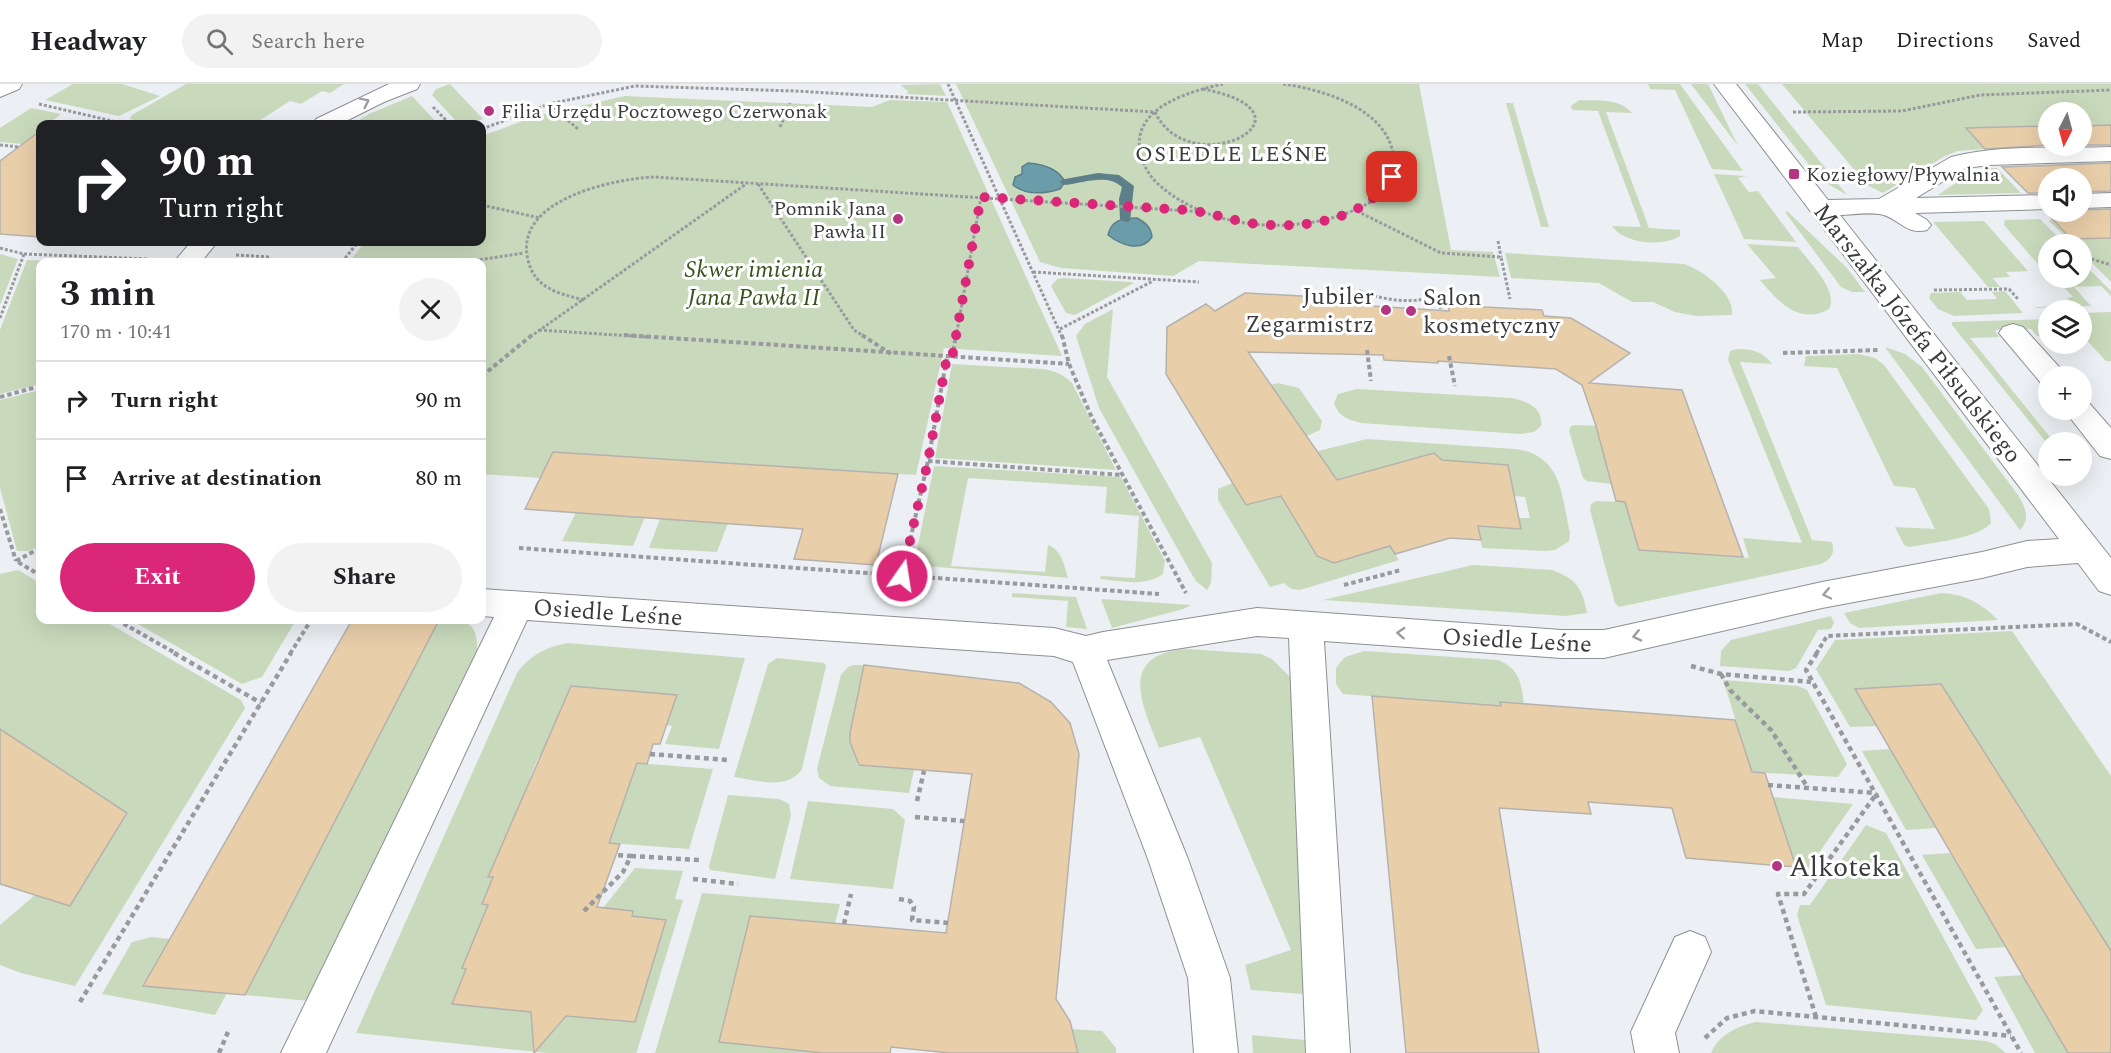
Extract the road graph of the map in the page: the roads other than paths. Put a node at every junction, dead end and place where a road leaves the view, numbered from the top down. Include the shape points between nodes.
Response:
1 (11, 84) edge
2 (409, 84) edge
3 (1725, 84) edge
4 (0, 90) edge
5 (332, 120) edge
6 (2111, 154) edge
7 (2111, 200) edge
8 (2092, 201) edge
9 (2038, 202) edge
10 (1885, 206) junction
11 (1820, 208) junction
12 (1918, 225) dead end
13 (2013, 333) dead end
14 (2041, 366) edge
15 (2087, 420) edge
16 (2111, 448) edge
17 (2086, 550) junction
18 (2111, 582) edge
19 (499, 604) edge
20 (1306, 627) junction
21 (1086, 651) junction
22 (1690, 952) dead end
23 (303, 1053) edge
24 (1216, 1053) edge
25 (1328, 1053) edge
26 (1657, 1053) edge

1 - 4 street
5 -> 2 street
3 - 11 street, Marszałka Józefa Piłsudskiego
6 - 10 street via 1959,162
7 - 8 street
9 - 10 street
10 - 11 street
10 - 12 street
11 - 17 street, Marszałka Józefa Piłsudskiego
13 - 14 street
15 - 16 street
17 - 18 street, Marszałka Józefa Piłsudskiego
17 -> 20 street, Osiedle Leśne via 2027,554 1604,644
19 - 21 street, Osiedle Leśne via 1053,642
19 - 23 street, Osiedle Leśne
20 - 21 street, Osiedle Leśne via 1257,622
20 - 25 street
21 - 24 street via 1168,859 1209,978
22 - 26 street via 1653,1032

